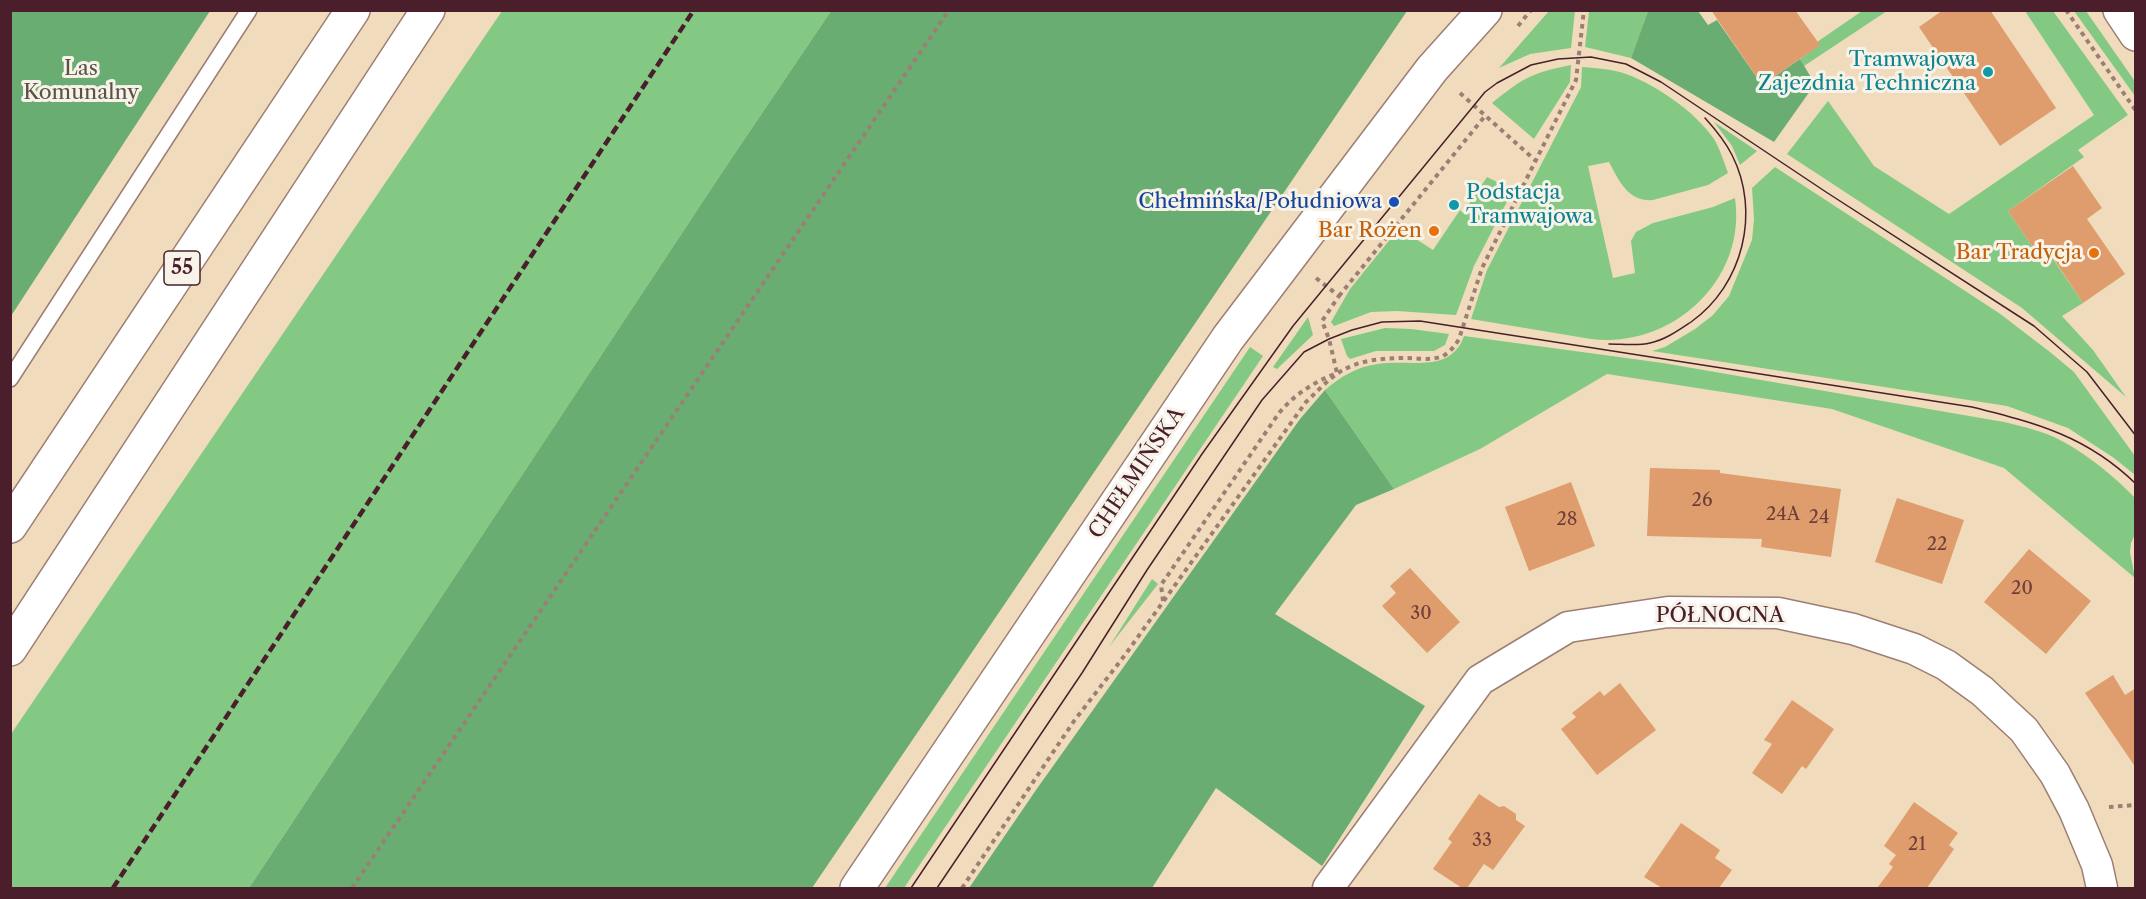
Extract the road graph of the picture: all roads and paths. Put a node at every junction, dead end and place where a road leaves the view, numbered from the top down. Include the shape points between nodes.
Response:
1 (249, 10) edge
2 (353, 10) edge
3 (428, 10) edge
4 (949, 10) edge
5 (1469, 10) edge
6 (1485, 10) edge
7 (1531, 10) edge
8 (1584, 10) edge
9 (2066, 10) edge
10 (2120, 10) edge
11 (1517, 27) dead end
12 (2136, 34) edge
13 (1432, 69) junction
14 (1467, 85) dead end
15 (2136, 111) edge
16 (1485, 116) junction
17 (1536, 161) junction
18 (1319, 270) dead end
19 (1339, 296) junction
20 (1337, 373) junction
21 (10, 380) edge
22 (10, 526) edge
23 (1163, 602) junction
24 (10, 649) edge
25 (352, 888) edge
26 (857, 888) edge
27 (962, 888) edge
28 (1328, 888) edge
29 (2102, 888) edge

1 - 21 lane
2 - 22 main road, 55
3 - 24 main road
4 - 25 path
5 - 13 main road, CHEŁMIŃSKA
6 - 13 main road, CHEŁMIŃSKA
7 - 11 path
8 - 17 path via 1576,80
9 - 15 path
10 - 12 main road
13 - 26 main road, CHEŁMIŃSKA via 1228,338
14 - 16 path via 1460,93
16 - 17 path
16 - 19 path
17 - 20 path via 1482,268 1453,348 1442,356 1379,359
18 - 19 path via 1314,276
19 - 20 path via 1323,321
20 - 23 path via 1306,402
20 - 23 path via 1292,398 1279,413 1161,585
23 - 27 path via 1074,721
28 - 29 street, PÓŁNOCNA via 1480,680 1568,627 1668,612 1778,613 1853,629 1914,649 1946,665 1982,691 2024,730 2055,774 2088,843

